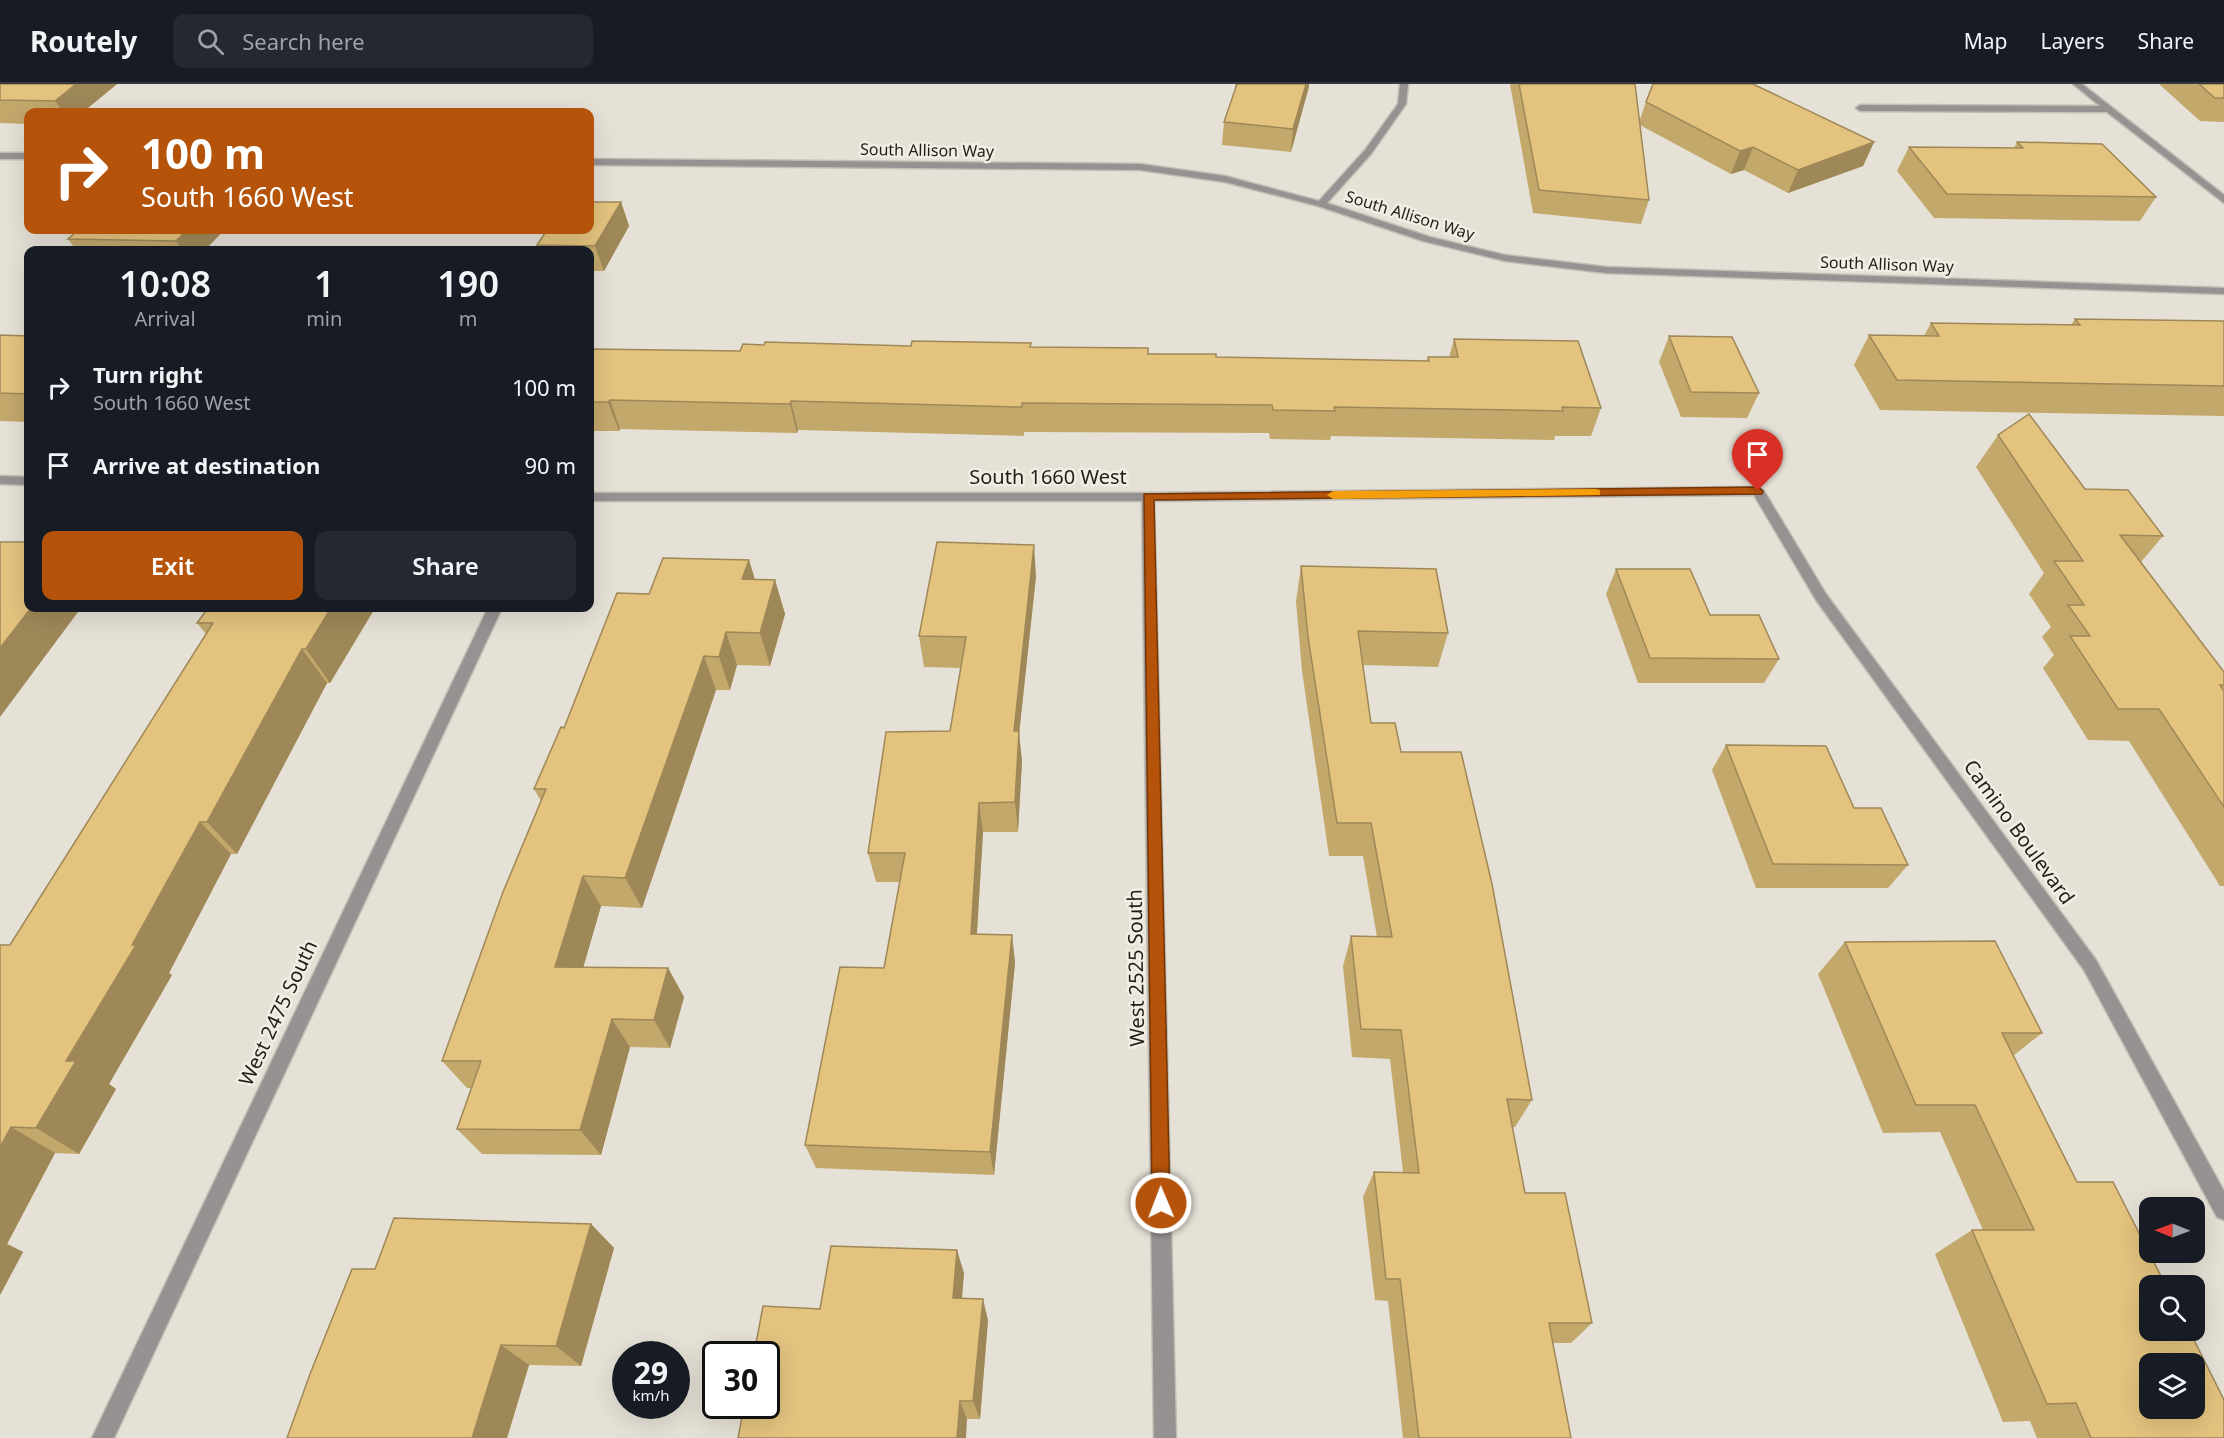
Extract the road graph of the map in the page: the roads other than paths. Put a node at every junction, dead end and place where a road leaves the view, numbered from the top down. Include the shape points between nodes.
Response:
1 (1404, 84) edge
2 (2077, 84) edge
3 (1860, 108) dead end
4 (2108, 109) junction
5 (0, 156) edge
6 (24, 156) edge
7 (594, 162) edge
8 (2224, 200) edge
9 (1321, 204) junction
10 (2224, 291) edge
11 (0, 480) edge
12 (24, 481) edge
13 (1758, 491) joint
14 (594, 496) edge
15 (1148, 497) junction
16 (493, 612) edge
17 (2224, 1210) edge
18 (103, 1438) edge
19 (1165, 1438) edge

1 - 9 street via 1402,104 1368,152
2 - 4 street
3 - 4 street
4 - 8 street
5 - 6 street
7 - 9 street, South Allison Way via 1140,167 1225,179
9 - 10 street, South Allison Way via 1427,239 1505,258 1606,270
11 - 12 street
13 - 15 street, South 1660 West
13 - 17 street, Camino Boulevard via 1821,597 2090,965
14 - 15 street, South 1660 West
15 - 19 street, West 2525 South
16 - 18 street, West 2475 South

